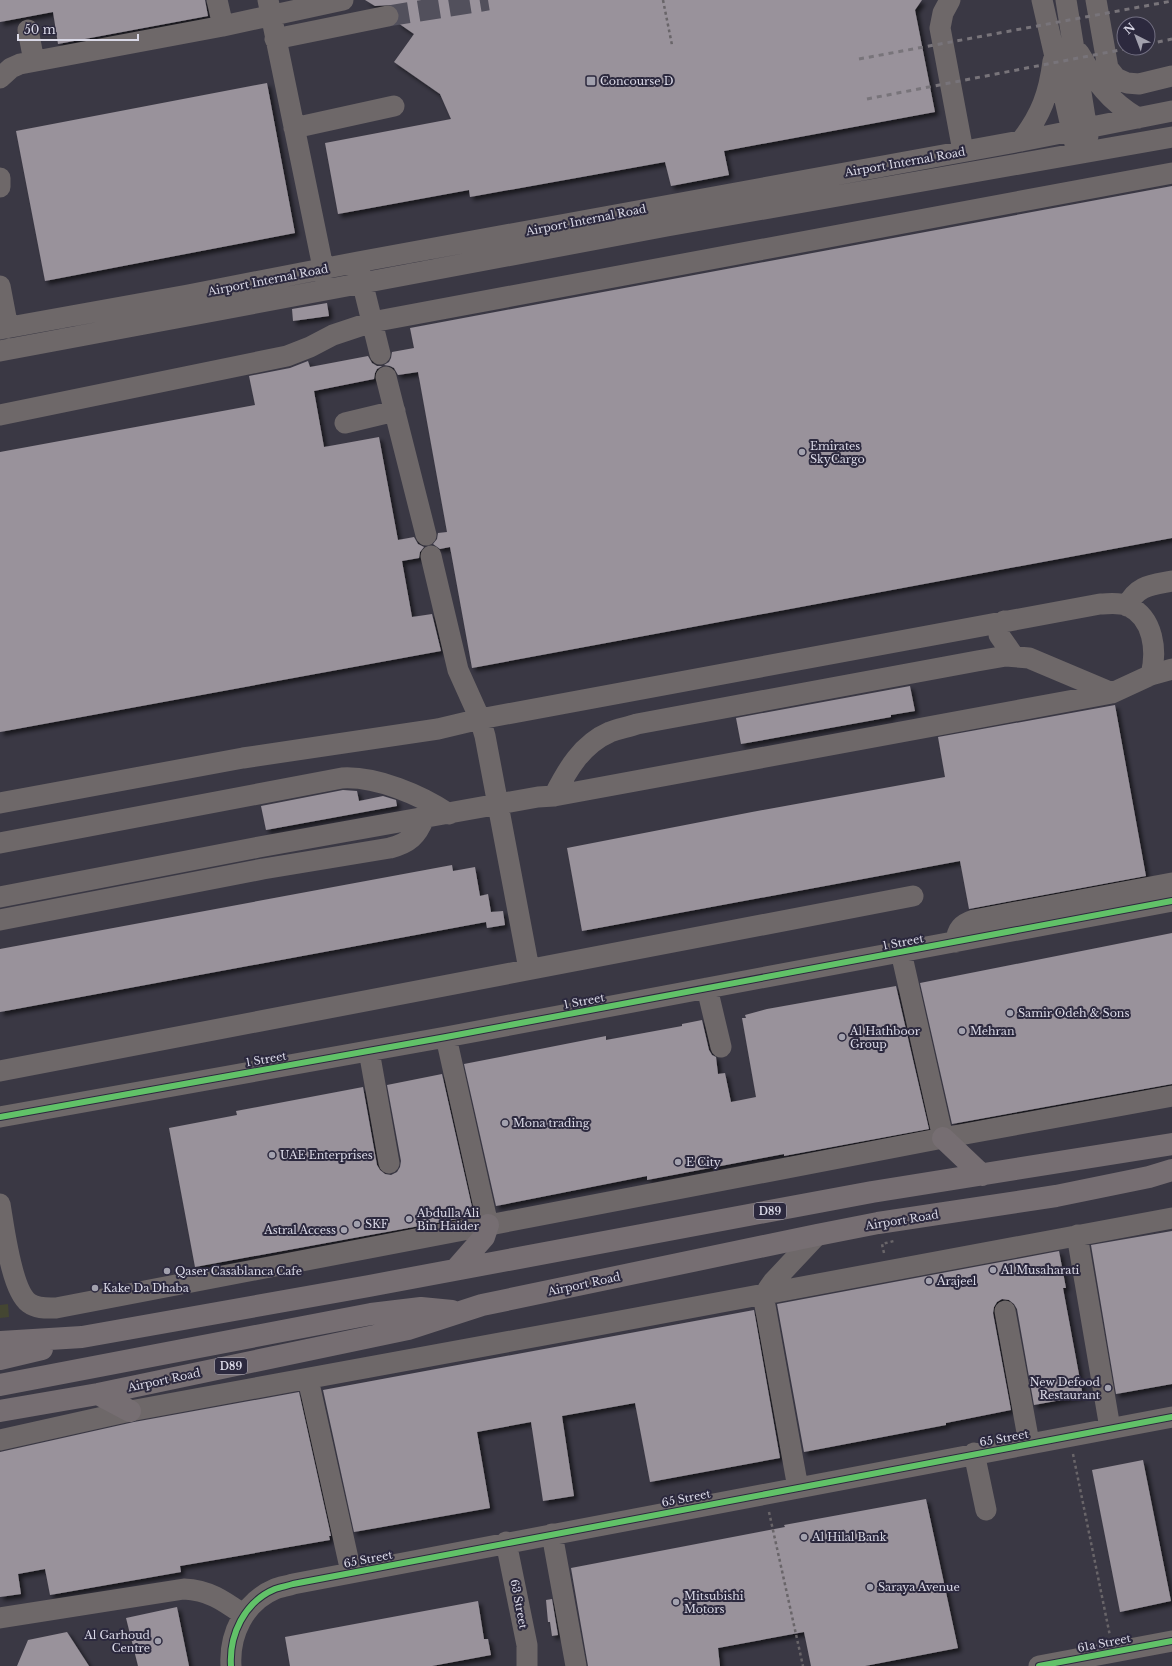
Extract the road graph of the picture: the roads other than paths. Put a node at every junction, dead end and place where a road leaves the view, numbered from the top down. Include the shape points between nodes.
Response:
1 (217, 0) edge
2 (343, 0) edge
3 (950, 0) edge
4 (1042, 0) edge
5 (1066, 0) edge
6 (1096, 0) edge
7 (269, 8) edge
8 (388, 16) tunnel mouth
9 (223, 26) junction
10 (28, 30) dead end
11 (275, 38) junction
12 (1064, 47) junction
13 (34, 62) junction
14 (1, 70) edge
15 (1172, 76) edge
16 (394, 106) dead end
17 (1172, 111) edge
18 (1138, 118) junction
19 (294, 128) junction
20 (1080, 130) junction
21 (1172, 137) edge
22 (1020, 141) junction
23 (963, 151) junction
24 (1084, 154) junction
25 (1172, 173) edge
26 (0, 178) edge
27 (0, 187) edge
28 (358, 262) junction
29 (323, 268) junction
30 (362, 282) junction
31 (0, 288) edge
32 (327, 289) junction
33 (372, 322) junction
34 (4, 328) edge
35 (0, 350) edge
36 (380, 354) dead end
37 (386, 377) dead end
38 (395, 411) junction
39 (0, 415) edge
40 (345, 423) dead end
41 (426, 535) dead end
42 (431, 556) dead end
43 (1171, 586) edge
44 (1127, 606) junction
45 (1004, 621) junction
46 (1013, 656) junction
47 (1172, 669) edge
48 (1151, 675) junction
49 (1112, 693) junction
50 (480, 719) junction
51 (554, 796) junction
52 (0, 803) edge
53 (498, 804) junction
54 (449, 814) junction
55 (424, 818) junction
56 (0, 842) edge
57 (1172, 883) edge
58 (913, 896) dead end
59 (0, 897) edge
60 (1172, 901) edge
61 (0, 920) edge
62 (956, 942) junction
63 (901, 952) junction
64 (529, 969) junction
65 (707, 988) junction
66 (446, 1037) junction
67 (721, 1047) dead end
68 (368, 1051) junction
69 (0, 1071) edge
70 (1172, 1096) edge
71 (9, 1115) edge
72 (0, 1128) edge
73 (943, 1138) junction
74 (1172, 1144) edge
75 (389, 1163) dead end
76 (1172, 1170) edge
77 (982, 1175) junction
78 (0, 1204) edge
79 (1172, 1218) edge
80 (488, 1225) junction
81 (818, 1235) junction
82 (1076, 1235) junction
83 (4, 1247) edge
84 (456, 1269) junction
85 (766, 1294) junction
86 (1005, 1311) dead end
87 (461, 1312) junction
88 (82, 1337) junction
89 (0, 1342) edge
90 (0, 1359) edge
91 (308, 1378) junction
92 (0, 1385) edge
93 (98, 1394) junction
94 (0, 1411) edge
95 (130, 1411) junction
96 (1172, 1417) edge
97 (1110, 1428) junction
98 (0, 1440) edge
99 (1029, 1443) junction
100 (974, 1454) junction
101 (798, 1488) junction
102 (986, 1510) dead end
103 (552, 1534) junction
104 (506, 1542) junction
105 (351, 1572) junction
106 (244, 1615) junction
107 (5, 1621) edge
108 (1172, 1641) edge
109 (232, 1666) edge
110 (527, 1666) edge
111 (576, 1666) edge
112 (1039, 1666) edge

1 - 9 street
2 - 7 street
3 - 23 street via 943,13 940,28
4 - 12 street
5 - 12 street
6 - 15 street via 1108,68 1116,78 1127,83 1139,84
7 - 9 street
7 - 11 street
8 - 11 street
9 - 13 street
10 - 13 street
11 - 19 street
12 - 18 street via 1104,92
12 - 20 street
12 - 22 street via 1039,115
13 - 14 street
16 - 19 street
17 - 18 street, Airport Internal Road
18 - 20 street, Airport Internal Road
19 - 29 street
20 - 22 street, Airport Internal Road
20 - 24 street
21 - 24 street
22 - 23 street, Airport Internal Road
23 - 28 street, Airport Internal Road
24 - 30 street
25 - 33 street
26 - 27 street
28 - 29 street, Airport Internal Road
28 - 30 street
29 - 32 street
29 - 34 street, Airport Internal Road
30 - 32 street
30 - 33 street
31 - 34 street
32 - 35 street
33 - 36 street
33 - 39 street via 333,335 287,356
37 - 38 street
38 - 40 street
38 - 41 street
42 - 50 street via 458,670
43 - 44 street via 1146,586 1134,594
44 - 45 street via 1115,603 1100,604
44 - 48 street via 1137,612 1151,634 1155,647
45 - 46 street via 999,627 998,635
45 - 50 street
46 - 49 street via 1039,661
46 - 51 street via 637,724 609,733 585,749 566,771
47 - 48 street
48 - 49 street
49 - 51 street
50 - 52 street via 438,729 243,758
50 - 53 street
51 - 53 street
53 - 54 street
53 - 64 street
54 - 55 street
54 - 56 street via 420,797 374,781 342,778
55 - 59 street
55 - 61 street via 420,829 412,838 402,845 390,848 263,869
57 - 62 street via 974,920 960,927 956,934
58 - 64 street
60 - 62 street, 1 Street
62 - 63 street, 1 Street
63 - 65 street, 1 Street
63 - 73 street
64 - 69 street
65 - 66 street, 1 Street
65 - 67 street
66 - 68 street, 1 Street
66 - 80 street
68 - 71 street, 1 Street
68 - 75 street
70 - 73 street
71 - 72 street
73 - 77 highway
73 - 80 street
74 - 77 highway, D89
76 - 81 highway, Airport Road / D89 via 1071,1193 878,1223
77 - 84 highway, D89 via 872,1192
78 - 83 street
79 - 82 street
80 - 83 street via 42,1309 29,1304 20,1294
80 - 84 highway via 484,1237
81 - 85 street via 773,1282
81 - 87 highway, Airport Road / D89 via 506,1300
82 - 85 street
82 - 97 street
84 - 88 highway, D89
85 - 91 street
85 - 101 street via 764,1306
86 - 99 street
87 - 92 highway via 421,1308 394,1311
87 - 93 highway, Airport Road / D89 via 408,1329
88 - 89 highway, D89
88 - 90 highway
91 - 95 street
91 - 105 street
93 - 94 highway, Airport Road / D89
93 - 95 highway
95 - 98 street
96 - 97 street, 65 Street
97 - 99 street, 65 Street
99 - 100 street, 65 Street
100 - 101 street, 65 Street
100 - 102 street
101 - 103 street, 65 Street
103 - 104 street, 65 Street
103 - 111 street
104 - 105 street, 65 Street
104 - 110 street, 63 Street via 527,1645
105 - 106 street, 65 Street via 274,1590 257,1600
106 - 107 street via 208,1592 184,1589
106 - 109 street, 65 Street via 236,1629 232,1644
108 - 112 street, 61a Street

